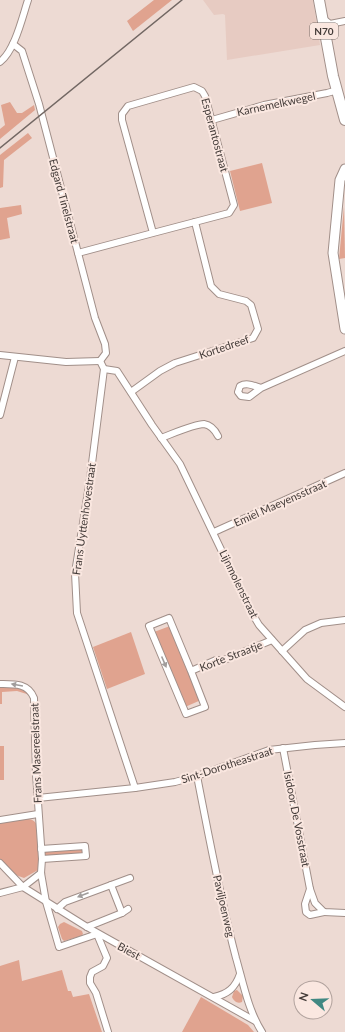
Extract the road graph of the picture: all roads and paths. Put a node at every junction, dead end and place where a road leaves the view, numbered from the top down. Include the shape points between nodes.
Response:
1 (28, 0) edge
2 (320, 0) edge
3 (326, 0) edge
4 (326, 21) junction
5 (345, 21) edge
6 (13, 44) junction
7 (0, 62) edge
8 (339, 90) junction
9 (345, 101) edge
10 (212, 120) junction
11 (345, 120) edge
12 (345, 169) edge
13 (345, 191) edge
14 (337, 210) junction
15 (195, 222) junction
16 (153, 233) junction
17 (78, 253) junction
18 (345, 329) edge
19 (345, 351) edge
20 (0, 355) edge
21 (15, 357) junction
22 (100, 361) junction
23 (104, 369) junction
24 (261, 388) dead end
25 (131, 392) junction
26 (0, 415) edge
27 (218, 436) dead end
28 (162, 438) junction
29 (345, 473) edge
30 (214, 532) junction
31 (345, 620) edge
32 (272, 640) junction
33 (282, 651) junction
34 (191, 671) junction
35 (0, 684) edge
36 (345, 707) edge
37 (345, 744) edge
38 (283, 748) junction
39 (197, 776) junction
40 (135, 788) junction
41 (38, 798) junction
42 (38, 814) junction
43 (0, 820) edge
44 (41, 850) junction
45 (42, 858) junction
46 (0, 863) edge
47 (41, 873) junction
48 (130, 878) dead end
49 (111, 885) junction
50 (23, 887) junction
51 (310, 890) junction
52 (0, 893) edge
53 (46, 902) junction
54 (57, 909) junction
55 (128, 909) dead end
56 (324, 912) junction
57 (122, 913) junction
58 (345, 913) edge
59 (87, 928) junction
60 (98, 934) junction
61 (240, 974) junction
62 (214, 997) junction
63 (255, 1021) junction
64 (108, 1032) edge
65 (262, 1032) edge

1 - 6 street
2 - 4 main road, N70
3 - 4 main road, N70
4 - 5 street
4 - 8 main road, N70
6 - 7 street via 8,55
6 - 17 street, Edgard Tinelstraat via 22,51 37,99
8 - 9 main road, N70
8 - 10 street, Karnemelkwegel via 264,105
8 - 11 main road, N70
10 - 15 street, Esperantostraat via 234,206 229,213
10 - 16 street, Esperantostraat via 205,96 194,87 128,106 124,111 122,120
12 - 14 main road via 340,180
13 - 14 main road
14 - 18 main road via 333,253
15 - 16 street, Esperantostraat
15 - 25 street, Kortedreef via 211,286 219,294 246,301 251,305 258,329 253,338 170,366
16 - 17 street, Esperantostraat
17 - 22 street, Edgard Tinelstraat via 95,318 105,344 106,353
19 - 24 street
20 - 21 street
21 - 22 street via 66,362
21 - 26 street
22 - 23 street
23 - 25 street, Lijnmolenstraat via 117,371
23 - 40 street, Frans Uyttenhovestraat via 75,573 77,613
25 - 28 street, Lijnmolenstraat
27 - 28 street via 215,430 204,424
28 - 30 street, Lijnmolenstraat via 180,464
29 - 30 street, Emiel Maeyensstraat
30 - 32 street, Lijnmolenstraat via 250,610
31 - 33 street via 321,623 305,630
32 - 33 street, Lijnmolenstraat
32 - 34 street, Korte Straatje
33 - 36 street, Lijnmolenstraat via 307,679
34 -> 34 street, Korte Straatje via 169,618 149,626 186,714 205,707
41 -> 35 street, Frans Masereelstraat via 34,698 26,688 17,684
37 - 38 street, Sint-Dorotheastraat
38 - 39 street, Sint-Dorotheastraat via 269,750
38 - 51 street, Isidoor De Vosstraat
39 - 40 street, Sint-Dorotheastraat
39 - 61 street, Paviljoenweg via 224,910
40 - 41 street, Sint-Dorotheastraat
41 - 42 street, Frans Masereelstraat
42 - 43 street
42 - 44 street, Frans Masereelstraat
44 - 45 street, Frans Masereelstraat
44 - 45 street via 85,846 86,856
45 - 47 street, Frans Masereelstraat
46 - 50 street, Biest
47 - 50 street
47 - 53 street, Frans Masereelstraat
48 - 49 street
49 -> 54 street via 65,902
49 - 57 street
50 - 52 street
50 - 53 street, Biest
51 - 56 street, Isidoor De Vosstraat via 315,903
51 - 56 street, Isidoor De Vosstraat via 305,904 306,912 310,915
53 - 54 street, Biest
53 - 60 street, Frans Masereelstraat via 59,947
54 - 59 street, Biest
55 - 57 street
56 - 58 street, Isidoor De Vosstraat
57 - 59 street
59 - 60 street, Biest
60 - 62 street, Biest
60 - 64 street via 106,958 103,966 92,972 90,983 96,993
61 - 62 street via 237,984 224,995
61 - 63 street, Paviljoenweg
62 - 63 street, Biest
63 - 65 street, Paviljoenweg

